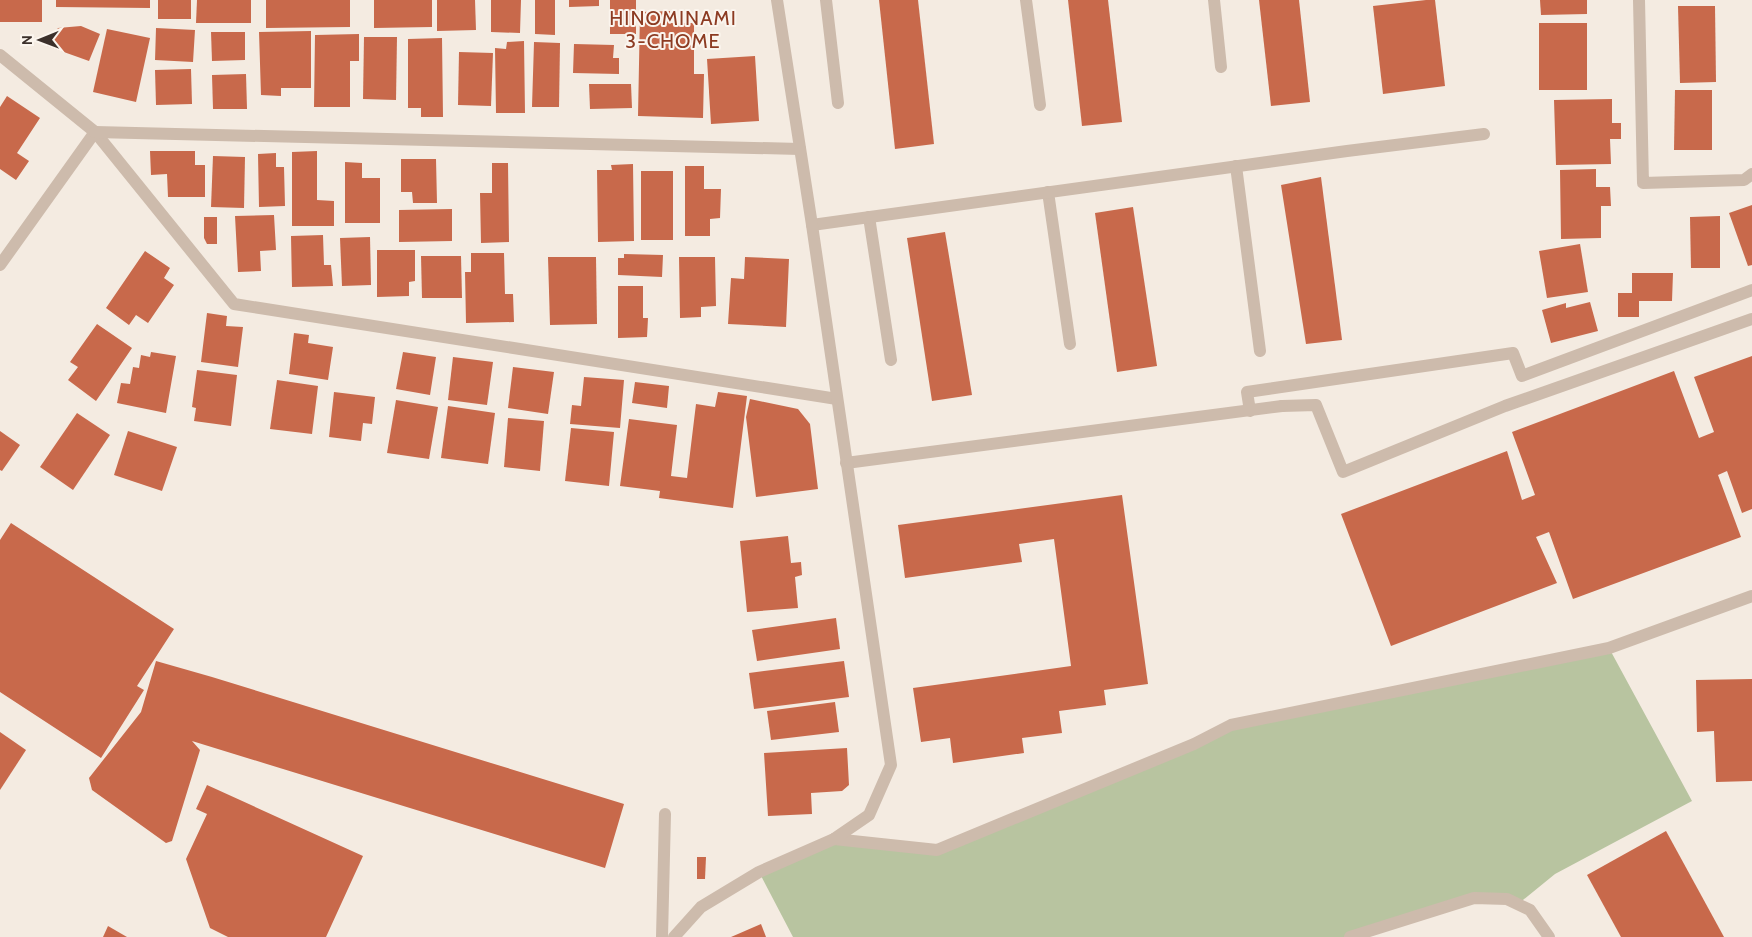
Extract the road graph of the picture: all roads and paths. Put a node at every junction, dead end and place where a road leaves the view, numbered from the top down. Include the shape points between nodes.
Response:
1 (777, 0) edge
2 (826, 0) edge
3 (1026, 0) edge
4 (1214, 0) edge
5 (1638, 0) edge
6 (0, 55) edge
7 (1221, 68) dead end
8 (838, 103) dead end
9 (1040, 105) dead end
10 (95, 132) junction
11 (1484, 134) dead end
12 (800, 149) junction
13 (1236, 166) junction
14 (1752, 174) edge
15 (1048, 192) junction
16 (869, 217) junction
17 (812, 225) junction
18 (0, 265) edge
19 (1752, 290) edge
20 (1752, 318) edge
21 (1070, 344) dead end
22 (1260, 351) dead end
23 (891, 360) dead end
24 (837, 399) junction
25 (1250, 411) junction
26 (846, 463) junction
27 (1752, 596) edge
28 (666, 814) dead end
29 (834, 839) junction
30 (662, 937) edge
31 (674, 937) edge
32 (1350, 937) edge
33 (1549, 937) edge

1 - 12 street
2 - 8 street
3 - 9 street
4 - 7 street
5 - 14 street via 1643,183 1744,180
6 - 10 street
10 - 12 street
10 - 18 street
10 - 24 street via 234,304
11 - 13 street
12 - 17 street
13 - 15 street
13 - 22 street
15 - 16 street
15 - 21 street
16 - 17 street
16 - 23 street
17 - 24 street
19 - 25 street via 1522,376 1514,353 1247,392
20 - 25 street via 1505,406 1343,472 1316,405
24 - 26 street
25 - 26 street
26 - 29 street via 891,765 869,815
27 - 29 street via 1609,648 1231,725 1194,744 937,850
28 - 30 street
29 - 31 street via 759,872 701,906
32 - 33 street via 1474,898 1508,899 1530,910

